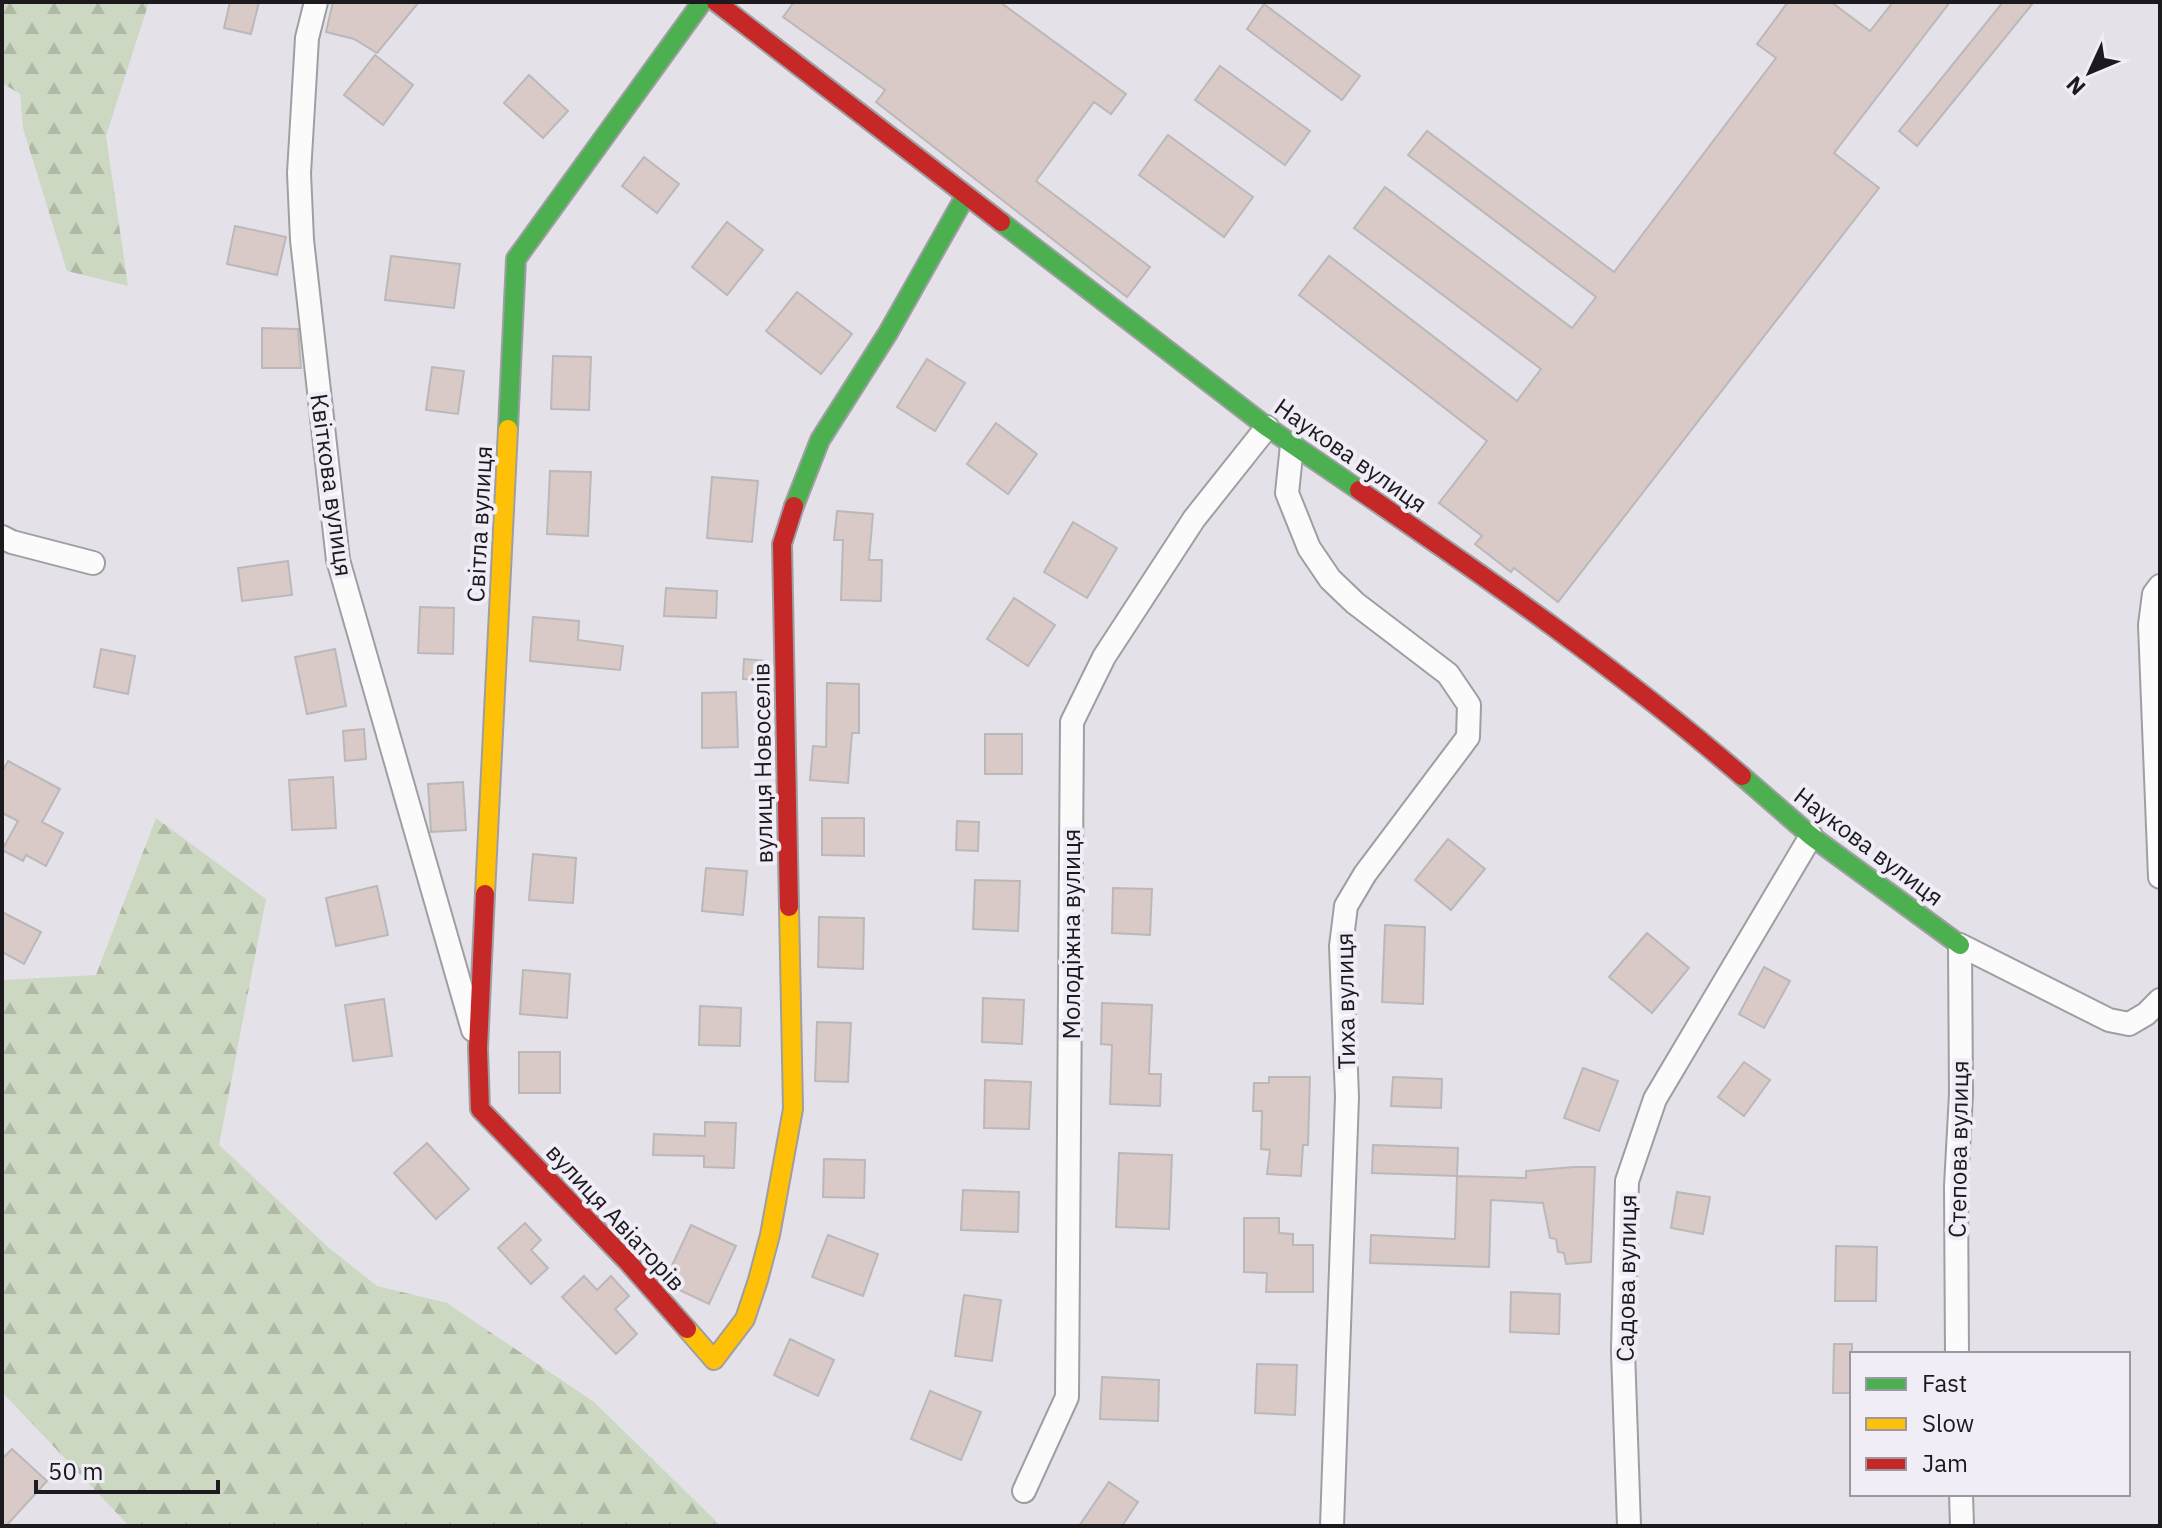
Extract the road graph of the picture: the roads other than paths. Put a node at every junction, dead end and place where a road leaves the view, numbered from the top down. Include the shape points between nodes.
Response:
1 (316, 2) edge
2 (702, 2) edge
3 (716, 2) edge
4 (966, 195) junction
5 (1267, 427) junction
6 (1292, 445) junction
7 (2, 537) edge
8 (93, 563) dead end
9 (2160, 586) edge
10 (1811, 836) junction
11 (2160, 877) edge
12 (1960, 945) junction
13 (2160, 1000) edge
14 (478, 1048) junction
15 (480, 1109) joint
16 (1957, 1352) edge
17 (714, 1360) joint
18 (1024, 1491) dead end
19 (1961, 1496) edge
20 (1332, 1526) edge
21 (1629, 1526) edge
22 (1962, 1526) edge

1 - 14 street, Квіткова вулиця via 307,38 299,173 338,560
2 - 14 street, Світла вулиця via 516,259
3 - 4 street, Наукова вулиця
4 - 5 street, Наукова вулиця
4 - 17 street, вулиця Новоселів via 820,440 782,544 793,1109 758,1280 745,1319
5 - 6 street, Наукова вулиця
5 - 18 street, Молодіжна вулиця via 1194,519 1104,657 1072,722 1067,1397
6 - 10 street, Наукова вулиця via 1616,674
6 - 20 street, Тиха вулиця via 1287,493 1309,548 1330,579 1448,674 1469,705 1468,737 1346,906 1341,946 1347,1097
7 - 8 street
9 - 11 street via 2150,625
10 - 12 street, Наукова вулиця
10 - 21 street, Садова вулиця via 1655,1099 1627,1181 1623,1351
12 - 13 street via 2109,1020 2129,1024
12 - 16 street, Степова вулиця
14 - 15 street, Світла вулиця
15 - 17 street, вулиця Авіаторів
19 - 22 street

